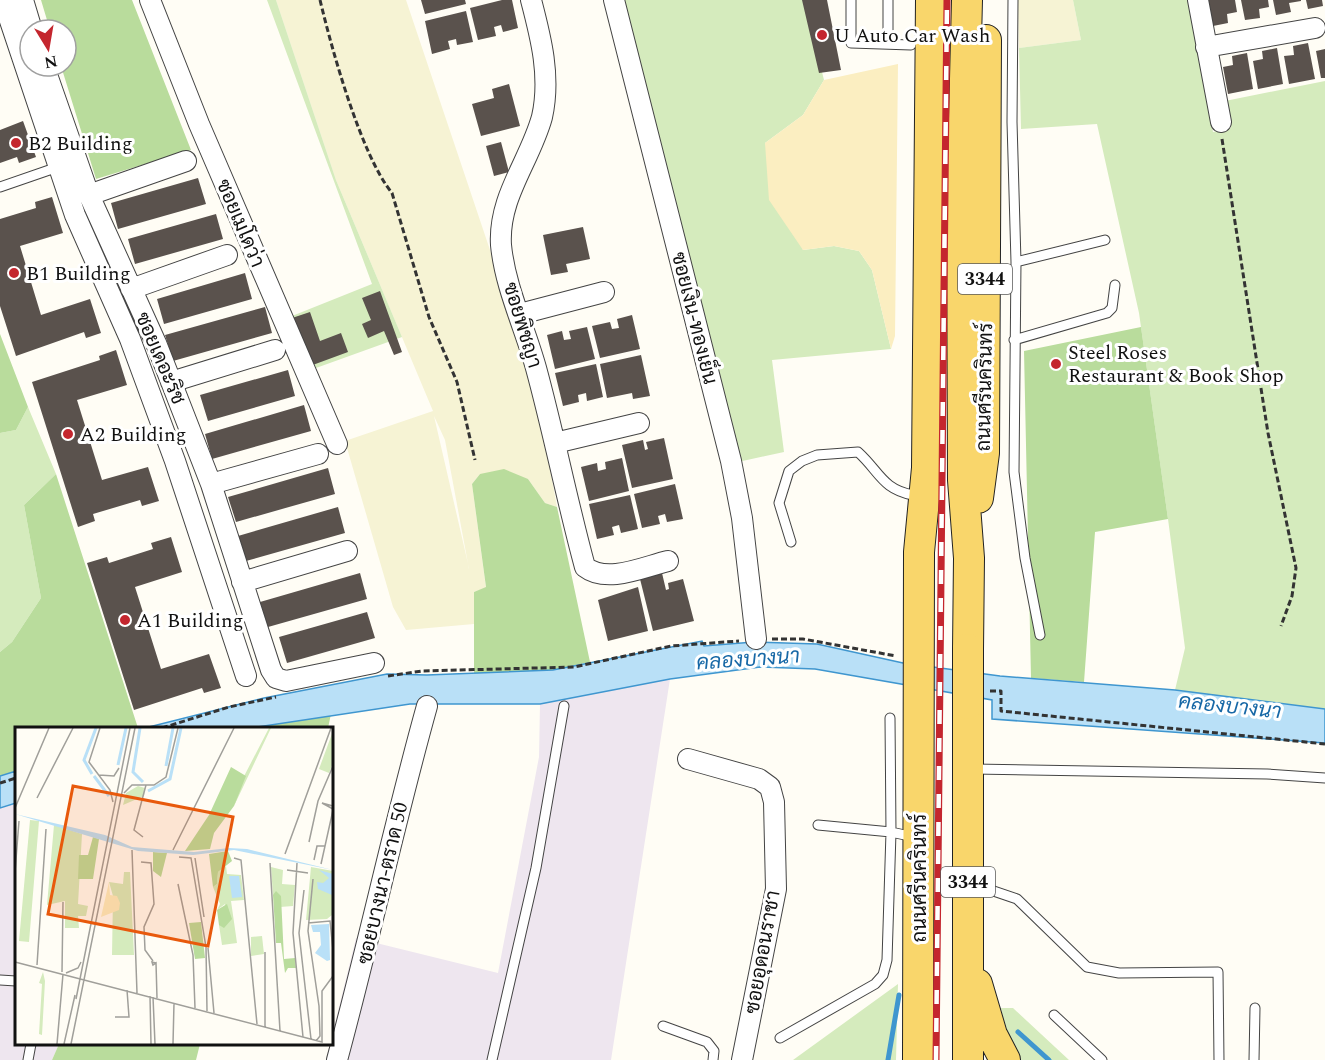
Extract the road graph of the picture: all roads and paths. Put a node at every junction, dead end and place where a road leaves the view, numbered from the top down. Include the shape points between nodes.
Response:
1 (3, 0) edge
2 (23, 0) edge
3 (150, 0) edge
4 (320, 0) edge
5 (531, 0) edge
6 (614, 0) edge
7 (851, 0) edge
8 (888, 0) edge
9 (911, 0) edge
10 (931, 0) edge
11 (967, 0) edge
12 (986, 0) edge
13 (1013, 0) edge
14 (1198, 0) edge
15 (28, 18) edge
16 (1315, 28) dead end
17 (899, 45) junction
18 (1206, 47) junction
19 (48, 78) edge
20 (1221, 122) joint
21 (186, 161) dead end
22 (58, 167) junction
23 (0, 187) edge
24 (88, 195) junction
25 (1105, 240) dead end
26 (227, 255) dead end
27 (1016, 262) junction
28 (1115, 285) dead end
29 (131, 289) junction
30 (604, 292) dead end
31 (520, 314) junction
32 (1014, 340) junction
33 (275, 350) dead end
34 (171, 382) junction
35 (639, 423) dead end
36 (555, 443) junction
37 (337, 444) dead end
38 (318, 453) dead end
39 (475, 459) dead end
40 (211, 484) junction
41 (914, 495) junction
42 (791, 542) dead end
43 (347, 551) dead end
44 (919, 552) junction
45 (969, 558) junction
46 (668, 561) dead end
47 (242, 582) junction
48 (1281, 626) dead end
49 (1040, 635) dead end
50 (756, 639) junction
51 (919, 645) junction
52 (376, 670) joint
53 (246, 676) dead end
54 (286, 688) junction
55 (979, 698) junction
56 (427, 706) dead end
57 (564, 706) dead end
58 (890, 718) dead end
59 (168, 727) edge
60 (1325, 744) edge
61 (688, 759) dead end
62 (968, 768) junction
63 (15, 777) edge
64 (1325, 778) edge
65 (0, 783) edge
66 (818, 825) dead end
67 (891, 832) junction
68 (920, 839) junction
69 (968, 882) junction
70 (967, 950) junction
71 (0, 980) edge
72 (15, 981) edge
73 (1255, 1008) dead end
74 (1054, 1015) dead end
75 (663, 1026) dead end
76 (780, 1038) dead end
77 (32, 1045) edge
78 (917, 1057) edge
79 (28, 1060) edge
80 (337, 1060) edge
81 (492, 1060) edge
82 (713, 1060) edge
83 (742, 1060) edge
84 (968, 1060) edge
85 (1005, 1060) edge
86 (1102, 1060) edge
87 (1219, 1060) edge
88 (1254, 1060) edge

1 - 22 street
2 - 15 street
3 - 37 street, ซอยเมโดว่า
4 - 39 path via 355,114 380,178 392,193 429,317 457,382
5 - 31 street, ซอยพิชญา via 543,49 546,93 541,119 501,221 505,264
6 - 50 street, ซอยเงิน-ทองเย็น via 731,461
7 - 17 lane via 851,43
8 - 17 lane
9 - 17 main road, ถนนศรีนครินทร์ / 3344
10 - 44 main road, ถนนศรีนครินทร์ / 3344 via 927,468
11 - 45 main road, ถนนศรีนครินทร์ / 3344 via 962,198 963,480
12 - 45 main road, ถนนศรีนครินทร์ / 3344 via 984,453
13 - 27 lane
14 - 18 street
16 - 18 street
17 - 41 main road, ถนนศรีนครินทร์ / 3344
18 - 20 street
19 - 24 street, ซอยเดอะริช
20 - 48 path via 1268,434 1296,568 1292,596
21 - 24 street
22 - 23 lane
22 - 53 street via 130,339
24 - 29 street, ซอยเดอะริช
25 - 27 lane
26 - 29 street
27 - 32 lane
28 - 32 lane via 1112,308 1107,313
29 - 34 street, ซอยเดอะริช
30 - 31 street
31 - 36 street, ซอยพิชญา
32 - 49 lane via 1014,472
33 - 34 street
34 - 40 street, ซอยเดอะริช
35 - 36 street
36 - 46 street, ซอยพิชญา via 585,567 605,576
38 - 40 street
40 - 47 street, ซอยเดอะริช
41 - 42 lane via 889,488 858,452 818,455 802,461 789,471 779,503
41 - 44 main road, ถนนศรีนครินทร์ / 3344
43 - 47 street
44 - 51 main road, ถนนศรีนครินทร์ / 3344
45 - 55 main road, ถนนศรีนครินทร์ / 3344, bridge via 968,649
47 - 54 street, ซอยเดอะริช via 271,670
50 - 51 path via 803,639 911,658
50 - 52 path via 671,646 574,667
51 - 68 main road, ถนนศรีนครินทร์ / 3344
52 - 54 street
54 - 59 path
55 - 60 path via 1001,691 1001,711
55 - 62 main road, ถนนศรีนครินทร์ / 3344
56 - 80 street, ซอยบางนา-ตราด 50
57 - 81 lane via 536,868
58 - 67 lane
61 - 83 street, ซอยอุดอนราชา via 759,779 770,787 774,802 776,889
62 - 64 lane
62 - 69 main road, ถนนศรีนครินทร์ / 3344
63 - 65 path
66 - 67 lane
67 - 68 lane
67 - 76 lane via 887,960 883,975 875,984
68 - 78 main road, ถนนศรีนครินทร์ / 3344
69 - 70 main road, ถนนศรีนครินทร์ / 3344
69 - 87 lane via 1017,899 1087,967 1119,973 1218,972
70 - 84 main road, ถนนศรีนครินทร์ / 3344
70 - 85 main road via 992,1035
71 - 72 lane
73 - 88 lane
74 - 86 lane
75 - 82 lane via 707,1042 714,1051
77 - 79 lane

